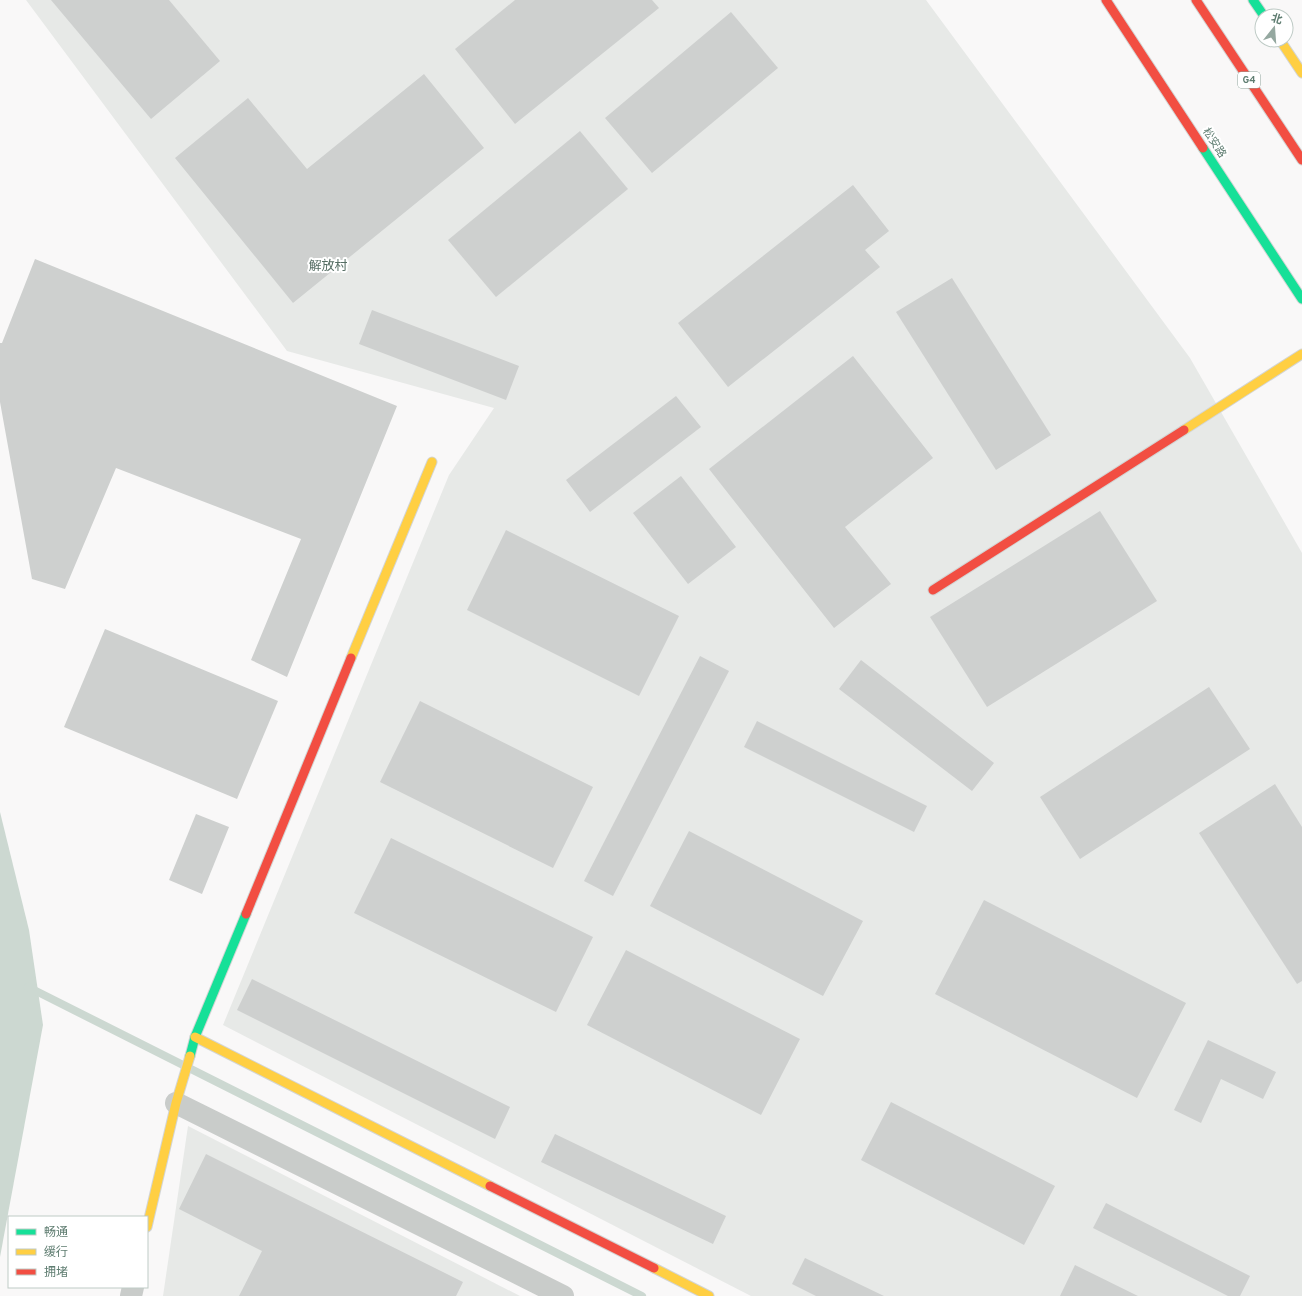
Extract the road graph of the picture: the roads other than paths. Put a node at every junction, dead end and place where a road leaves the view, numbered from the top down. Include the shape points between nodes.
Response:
1 (1106, 0) edge
2 (1196, 0) edge
3 (1285, 48) edge
4 (1302, 73) edge
5 (1302, 160) edge
6 (1302, 299) edge
7 (1302, 354) edge
8 (432, 462) dead end
9 (933, 590) dead end
10 (195, 1037) junction
11 (178, 1095) junction
12 (148, 1223) edge
13 (563, 1296) edge
14 (709, 1296) edge

1 - 6 main road, 松安路
2 - 5 main road, G4
3 - 4 main road
7 - 9 main road
8 - 10 main road
10 - 11 main road
10 - 14 main road
11 - 12 main road
11 - 13 street

